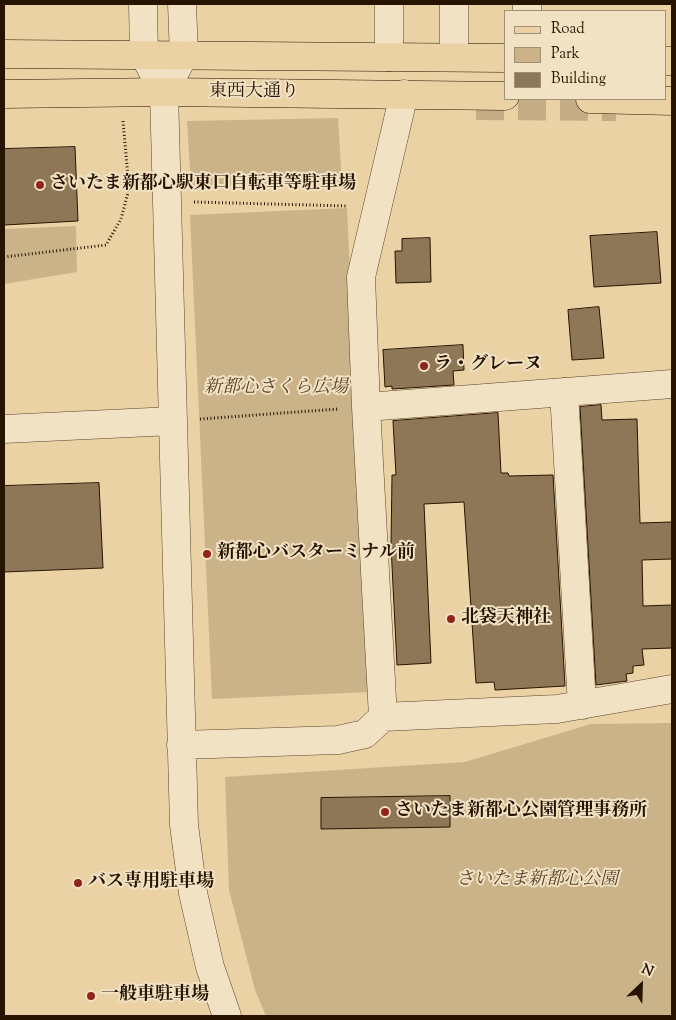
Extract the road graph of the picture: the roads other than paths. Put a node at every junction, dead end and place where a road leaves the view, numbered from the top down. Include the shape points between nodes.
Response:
1 (142, 4) edge
2 (182, 4) edge
3 (454, 4) edge
4 (388, 6) dead end
5 (4, 54) edge
6 (144, 55) junction
7 (184, 55) junction
8 (389, 57) junction
9 (454, 58) junction
10 (503, 58) edge
11 (164, 92) junction
12 (4, 94) edge
13 (404, 94) junction
14 (503, 96) tunnel mouth
15 (631, 100) tunnel mouth
16 (672, 101) edge
17 (672, 384) edge
18 (564, 392) junction
19 (366, 407) junction
20 (172, 421) junction
21 (4, 429) edge
22 (672, 689) edge
23 (582, 705) junction
24 (383, 717) junction
25 (182, 745) junction
26 (227, 1016) edge

1 - 6 street
2 - 7 street
3 - 9 street
4 - 8 street
5 - 6 main road, 東西大通り
6 - 7 main road, 東西大通り
6 - 11 street
7 - 8 main road, 東西大通り
7 - 11 street
8 - 9 main road, 東西大通り
9 - 10 main road, 東西大通り
11 - 12 main road, 東西大通り
11 - 13 main road, 東西大通り
11 - 20 street
13 - 14 main road, 東西大通り
13 - 19 street via 361,277
15 - 16 main road
17 - 18 street
18 - 19 street
18 - 23 street
19 - 24 street
20 - 21 street
20 - 25 street
22 - 23 street
23 - 24 street
24 - 25 street via 365,734 338,740
25 - 26 street via 184,825 193,893 210,967

